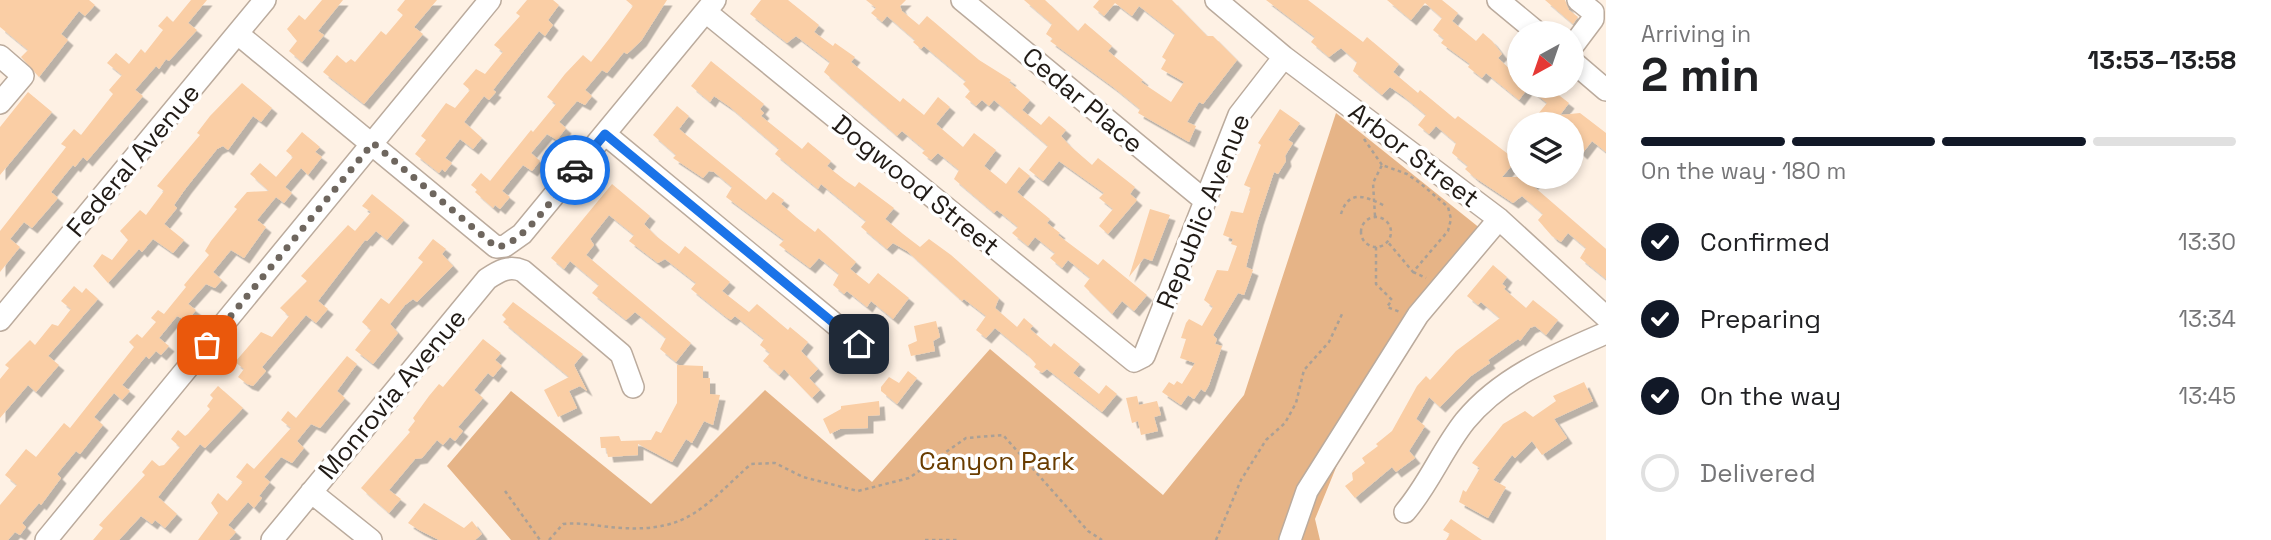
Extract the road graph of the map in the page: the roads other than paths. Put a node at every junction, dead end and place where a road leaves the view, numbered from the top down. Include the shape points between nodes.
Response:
1 (265, 0) edge
2 (491, 0) edge
3 (962, 0) edge
4 (1216, 0) edge
5 (1498, 0) edge
6 (1578, 0) edge
7 (711, 6) edge
8 (1523, 21) edge
9 (1584, 31) edge
10 (238, 34) junction
11 (0, 56) edge
12 (1284, 57) junction
13 (1584, 71) edge
14 (1606, 90) edge
15 (0, 103) edge
16 (605, 134) junction
17 (373, 143) junction
18 (1203, 199) junction
19 (1499, 219) junction
20 (1606, 317) edge
21 (0, 320) edge
22 (1606, 333) edge
23 (859, 344) dead end
24 (1127, 357) joint
25 (633, 387) dead end
26 (311, 492) junction
27 (1405, 512) dead end
28 (46, 540) edge
29 (272, 540) edge
30 (371, 540) edge
31 (1290, 540) edge

1 - 10 street, Federal Avenue
2 - 17 street
3 - 18 street, Cedar Place
4 - 12 street, Arbor Street
5 - 8 street
6 - 9 street via 1593,12
7 - 16 street
7 - 24 street, Dogwood Street
10 - 17 street
10 - 21 street, Federal Avenue
11 - 15 street via 23,76
12 - 18 street, Republic Avenue via 1239,115
12 - 19 street, Arbor Street
13 - 14 street
16 - 17 street via 522,234 496,247
16 - 23 street
17 - 28 street
18 - 24 street, Republic Avenue via 1144,356 1134,361
19 - 20 street, Arbor Street
19 - 31 street via 1416,318 1307,491
22 - 27 street via 1524,372 1483,401
25 - 26 street, Monrovia Avenue via 621,354 523,271 505,269 487,279
26 - 29 street, Monrovia Avenue
26 - 30 street

